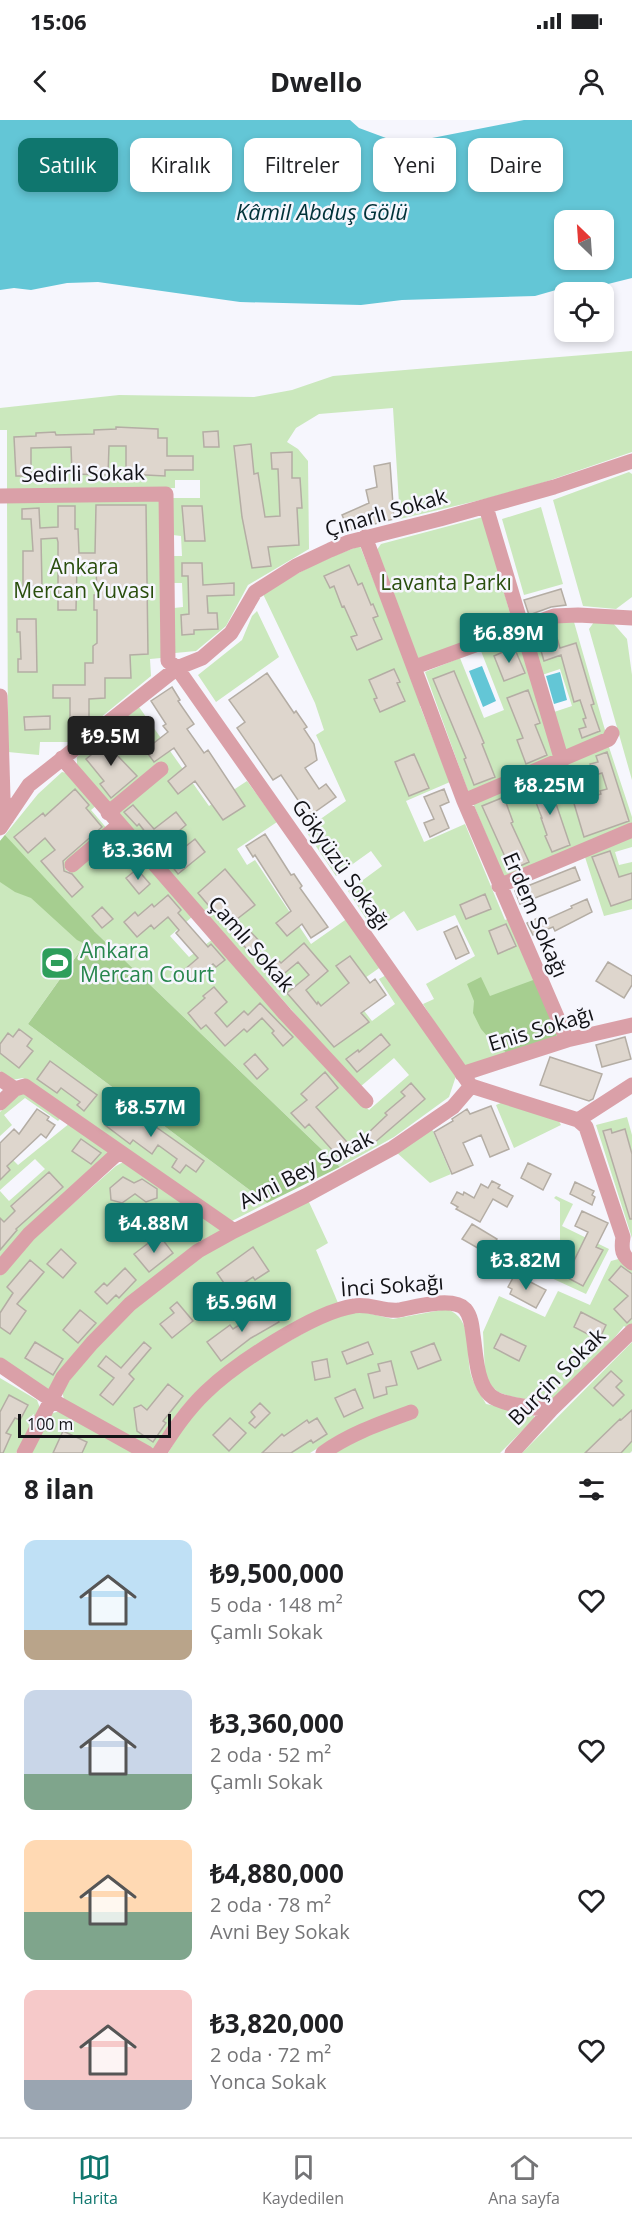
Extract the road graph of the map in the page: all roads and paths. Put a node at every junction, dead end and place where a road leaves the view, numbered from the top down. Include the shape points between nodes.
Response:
1 (632, 460) edge
2 (166, 494) joint
3 (0, 496) edge
4 (486, 507) junction
5 (365, 537) junction
6 (632, 618) edge
7 (521, 627) junction
8 (415, 667) junction
9 (177, 668) junction
10 (0, 696) edge
11 (612, 733) dead end
12 (62, 758) junction
13 (561, 761) junction
14 (1, 767) edge
15 (161, 769) dead end
16 (29, 785) junction
17 (464, 801) junction
18 (108, 813) junction
19 (4, 823) edge
20 (119, 825) junction
21 (632, 830) edge
22 (72, 865) dead end
23 (499, 886) junction
24 (632, 1025) edge
25 (567, 1040) junction
26 (0, 1079) edge
27 (467, 1080) junction
28 (632, 1085) edge
29 (15, 1089) junction
30 (366, 1101) dead end
31 (0, 1103) edge
32 (578, 1119) junction
33 (120, 1152) junction
34 (234, 1231) junction
35 (632, 1263) edge
36 (0, 1268) edge
37 (632, 1331) edge
38 (0, 1365) edge
39 (50, 1399) junction
40 (551, 1410) junction
41 (411, 1412) dead end
42 (24, 1453) edge
43 (147, 1453) edge
44 (159, 1453) edge
45 (323, 1453) edge
46 (512, 1453) edge

1 - 4 street, Çınarlı Sokak
2 - 3 street, Sedirli Sokak
2 - 9 street, Gökyüzü Sokağı via 168,661
4 - 5 street, Çınarlı Sokak
4 - 7 street
5 - 8 street, Erdem Sokağı
5 - 9 street, Çınarlı Sokak via 296,566 255,592 231,633 202,658
6 - 7 street via 554,616
7 - 8 street
7 - 13 street
8 - 17 street, Erdem Sokağı
9 - 12 street, Çınarlı Sokak
9 - 27 street, Gökyüzü Sokağı
10 - 14 street
11 - 13 street via 609,739
12 - 16 street, Çınarlı Sokak
12 - 18 street, Çamlı Sokak
13 - 17 street
14 - 16 street via 12,778
14 - 19 street
15 - 18 street
16 - 19 street, Çınarlı Sokak
17 - 23 street, Erdem Sokağı
18 - 20 street, Çamlı Sokak
20 - 22 street
20 - 30 street, Çamlı Sokak
21 - 23 street
23 - 25 street, Erdem Sokağı
24 - 25 street, Enis Sokağı
25 - 27 street, Enis Sokağı
26 - 29 street
27 - 32 street
27 - 34 street, Avni Bey Sokak via 453,1107 393,1148
28 - 32 street
29 - 31 street
29 - 33 street via 25,1086
32 - 35 street via 586,1127 623,1237 623,1256
33 - 34 street
33 - 36 street via 29,1234
34 - 39 street, Avni Bey Sokak via 198,1251 130,1304 63,1377
37 - 40 street, Burçin Sokak
38 - 39 street
39 - 42 street, Avni Bey Sokak
39 - 43 street
40 - 44 street, İnci Sokağı via 490,1396 483,1385 471,1320 456,1303 396,1310 356,1305 333,1311 244,1361 184,1415
40 - 46 street, Burçin Sokak
41 - 45 street via 375,1425

